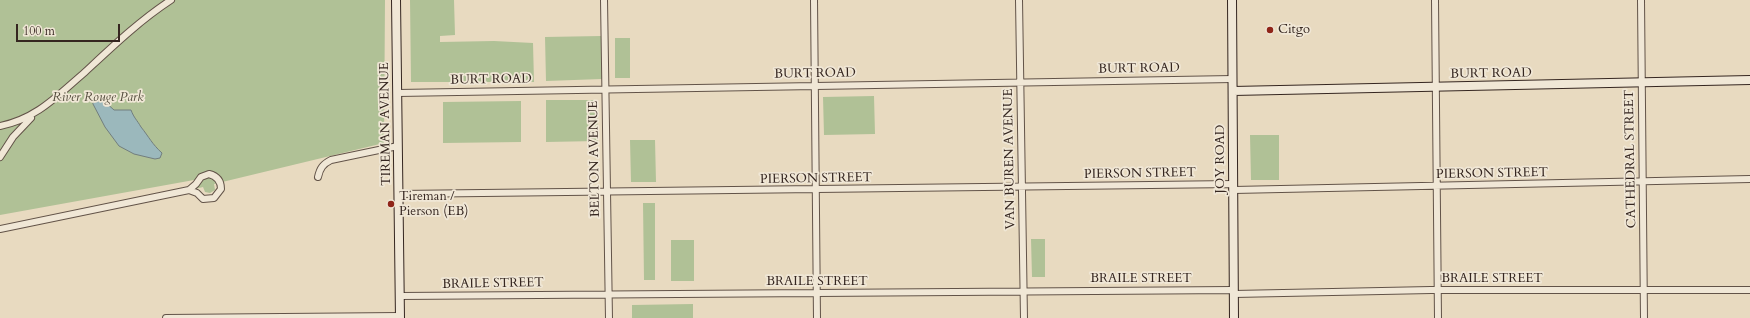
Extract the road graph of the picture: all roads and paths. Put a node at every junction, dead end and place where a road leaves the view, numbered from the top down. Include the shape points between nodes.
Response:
1 (171, 0) edge
2 (396, 0) edge
3 (604, 0) edge
4 (814, 0) edge
5 (1019, 0) edge
6 (1232, 0) edge
7 (1435, 0) edge
8 (1641, 0) edge
9 (1233, 79) junction
10 (1750, 80) edge
11 (1020, 82) junction
12 (1641, 83) junction
13 (815, 86) junction
14 (1436, 87) junction
15 (606, 89) junction
16 (1233, 92) junction
17 (398, 93) junction
18 (42, 109) junction
19 (0, 126) edge
20 (398, 146) junction
21 (0, 157) edge
22 (318, 177) dead end
23 (1750, 179) edge
24 (1642, 181) junction
25 (1436, 186) junction
26 (1022, 187) junction
27 (1234, 187) junction
28 (190, 190) junction
29 (815, 190) junction
30 (606, 192) junction
31 (399, 194) junction
32 (0, 229) edge
33 (1437, 290) junction
34 (1643, 290) junction
35 (1750, 290) edge
36 (1024, 291) junction
37 (1234, 292) junction
38 (608, 294) junction
39 (817, 294) junction
40 (400, 296) junction
41 (400, 317) edge
42 (166, 318) edge
43 (609, 318) edge
44 (817, 318) edge
45 (1024, 318) edge
46 (1234, 318) edge
47 (1438, 318) edge
48 (1644, 318) edge

1 - 18 street via 142,21
2 - 17 street, TIREMAN AVENUE
3 - 15 street, BELTON AVENUE
4 - 13 street
5 - 11 street, VAN BUREN AVENUE
6 - 9 street, JOY ROAD
7 - 14 street
8 - 12 street, CATHEDRAL STREET
9 - 11 street, BURT ROAD
9 - 16 street, JOY ROAD
10 - 12 street, BURT ROAD
11 - 13 street, BURT ROAD
11 - 26 street, VAN BUREN AVENUE
12 - 14 street, BURT ROAD
12 - 24 street, CATHEDRAL STREET
13 - 15 street, BURT ROAD
13 - 29 street
14 - 16 street, BURT ROAD
14 - 25 street
15 - 17 street, BURT ROAD
15 - 30 street, BELTON AVENUE
16 - 27 street, JOY ROAD
17 - 20 street, TIREMAN AVENUE
18 - 19 street via 22,120
18 - 21 street via 13,137
20 - 22 street via 331,160 324,163
20 - 31 street, TIREMAN AVENUE
23 - 24 street, PIERSON STREET
24 - 25 street, PIERSON STREET
24 - 34 street, CATHEDRAL STREET
25 - 27 street, PIERSON STREET
25 - 33 street
26 - 27 street, PIERSON STREET
26 - 29 street, PIERSON STREET
26 - 36 street, VAN BUREN AVENUE
27 - 37 street, JOY ROAD
28 - 28 street via 200,177 209,174 217,178 221,185 220,193 210,200
28 - 32 street
29 - 30 street, PIERSON STREET
29 - 39 street
30 - 31 street, PIERSON STREET
30 - 38 street, BELTON AVENUE
31 - 40 street, TIREMAN AVENUE
33 - 34 street, BRAILE STREET
33 - 37 street, BRAILE STREET
33 - 47 street
34 - 35 street, BRAILE STREET
34 - 48 street, CATHEDRAL STREET
36 - 37 street, BRAILE STREET
36 - 39 street, BRAILE STREET
36 - 45 street, VAN BUREN AVENUE
37 - 46 street, JOY ROAD
38 - 39 street, BRAILE STREET
38 - 40 street, BRAILE STREET
38 - 43 street, BELTON AVENUE
39 - 44 street
40 - 41 street, TIREMAN AVENUE
41 - 42 street

